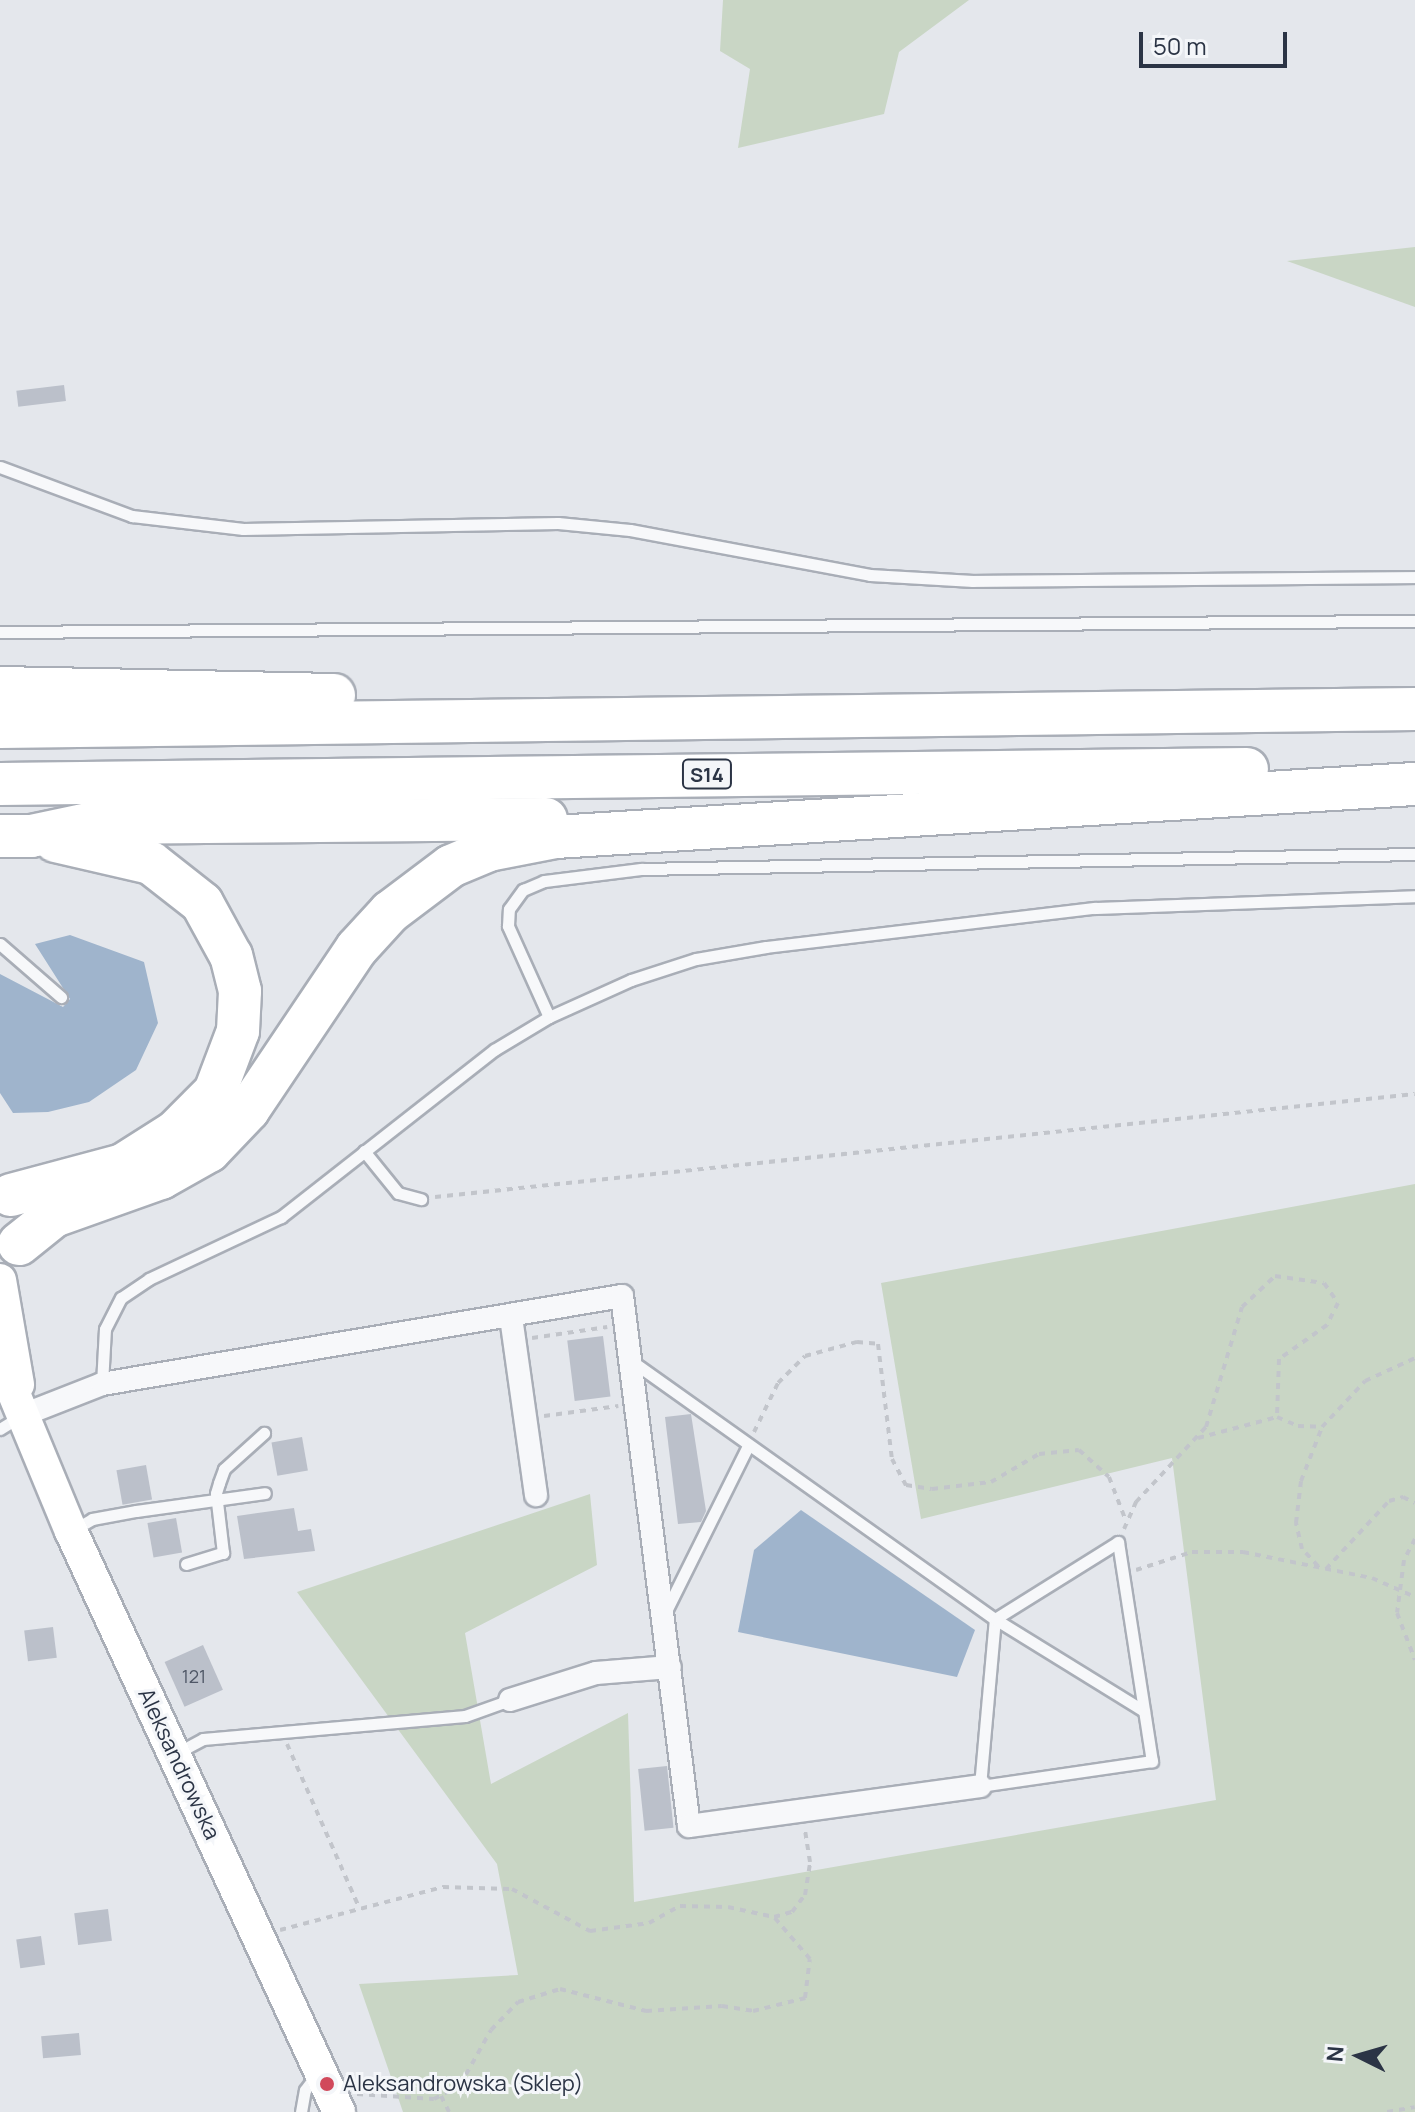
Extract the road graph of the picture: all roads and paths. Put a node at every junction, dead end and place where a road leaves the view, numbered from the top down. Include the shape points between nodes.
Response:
1 (0, 467) edge
2 (1415, 577) edge
3 (1415, 621) edge
4 (0, 632) edge
5 (0, 688) edge
6 (1415, 709) edge
7 (675, 718) junction
8 (0, 727) edge
9 (1415, 766) edge
10 (0, 784) edge
11 (1415, 784) edge
12 (883, 816) junction
13 (16, 836) edge
14 (1415, 854) edge
15 (1415, 896) edge
16 (0, 944) edge
17 (61, 997) dead end
18 (549, 1017) junction
19 (1415, 1094) edge
20 (364, 1151) junction
21 (6, 1191) edge
22 (421, 1199) joint
23 (6, 1263) edge
24 (511, 1317) junction
25 (627, 1324) junction
26 (514, 1340) junction
27 (1415, 1358) edge
28 (0, 1360) edge
29 (633, 1362) junction
30 (102, 1384) junction
31 (638, 1403) junction
32 (1277, 1417) junction
33 (525, 1418) junction
34 (12, 1422) edge
35 (1322, 1427) junction
36 (264, 1433) dead end
37 (1196, 1439) junction
38 (748, 1446) junction
39 (265, 1493) dead end
40 (536, 1495) dead end
41 (217, 1499) junction
42 (1415, 1503) edge
43 (1126, 1523) junction
44 (71, 1531) junction
45 (1415, 1539) edge
46 (1118, 1542) junction
47 (186, 1564) dead end
48 (1319, 1567) junction
49 (1326, 1569) junction
50 (1123, 1575) junction
51 (1397, 1589) junction
52 (1415, 1597) edge
53 (664, 1615) junction
54 (995, 1619) junction
55 (1415, 1660) edge
56 (670, 1667) junction
57 (510, 1700) joint
58 (1144, 1711) junction
59 (281, 1730) junction
60 (174, 1754) junction
61 (980, 1786) junction
62 (803, 1813) junction
63 (359, 1907) junction
64 (774, 1917) junction
65 (259, 1937) junction
66 (330, 2091) edge
67 (441, 2095) junction
68 (1415, 2107) edge
69 (301, 2112) edge
70 (449, 2112) edge
71 (1387, 2112) edge

1 - 2 lane via 132,516 217,527 558,523 630,530 870,575 973,581
3 - 4 lane
5 - 7 highway via 339,695
6 - 7 highway
7 - 8 highway
9 - 10 highway, S14
11 - 12 highway
12 - 13 highway via 93,823
12 - 23 highway via 555,837 489,850 451,866 390,912 357,948 248,1110 209,1151 161,1178 54,1216
13 - 21 highway via 151,863 202,903 231,956 240,991 231,1060 215,1092 175,1132 123,1165
14 - 18 lane via 641,869 544,881 523,890 509,909 508,926
15 - 18 lane via 1095,908 766,947 670,967
16 - 17 lane
18 - 20 lane via 494,1050
19 - 22 path
20 - 22 lane via 398,1193
20 - 30 lane via 281,1217 149,1279 121,1298 105,1329
21 - 23 main road, Aleksandrowska via 22,1218
23 - 34 main road, Aleksandrowska
24 - 25 street via 622,1296
24 - 26 street
24 - 30 street
25 - 26 path
25 - 29 street
26 - 33 street
27 - 35 path via 1365,1381
28 - 34 main road, Aleksandrowska
29 - 31 street
29 - 38 lane
30 - 34 street
31 - 33 path
31 - 53 street
32 - 35 path
32 - 37 path
32 - 37 path via 1279,1359 1327,1325 1338,1303 1324,1283 1304,1276 1275,1276 1242,1307 1220,1392
33 - 40 street
34 - 44 main road, Aleksandrowska
35 - 48 path via 1301,1481 1296,1523 1302,1549
36 - 41 lane via 224,1469
37 - 43 path via 1136,1502
38 - 43 path via 778,1383 805,1356 857,1342 878,1344 892,1459 906,1485 932,1489 991,1482 1039,1454 1079,1450 1109,1477 1121,1497
38 - 53 lane
38 - 54 lane
39 - 41 lane
41 - 44 lane via 92,1519
41 - 47 lane via 223,1553
42 - 49 path via 1403,1497 1389,1501
43 - 46 path
44 - 60 main road, Aleksandrowska
45 - 51 path
46 - 50 lane
46 - 54 lane
48 - 49 path
48 - 50 path via 1243,1552 1192,1552
49 - 51 path
50 - 58 lane
51 - 52 path
51 - 55 path via 1397,1613
53 - 56 street
54 - 58 lane
54 - 61 lane
56 - 57 street via 596,1673
56 - 62 street via 689,1826
57 - 59 lane via 465,1716
58 - 61 lane via 1152,1761
59 - 60 lane via 203,1739
59 - 63 path
60 - 65 main road, Aleksandrowska
61 - 62 street
62 - 64 path via 810,1862 805,1895 792,1912
63 - 64 path via 443,1887 512,1889 590,1931 649,1923 680,1906 728,1907
63 - 65 path
64 - 67 path via 810,1959 805,1998 753,2011 722,2006 646,2011 560,1989 540,1994 518,2002 491,2030 460,2085
65 - 66 main road, Aleksandrowska
66 - 67 path
66 - 69 lane via 305,2090
67 - 70 path
68 - 71 path

